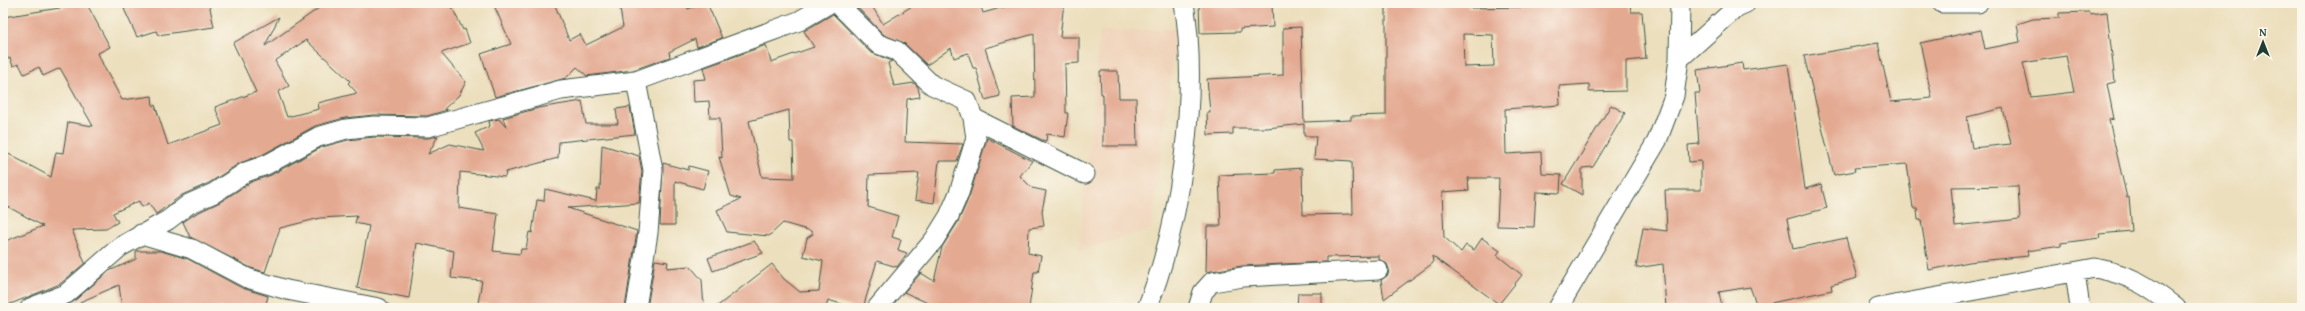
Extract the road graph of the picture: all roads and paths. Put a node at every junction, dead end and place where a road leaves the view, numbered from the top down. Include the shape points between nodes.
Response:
1 (830, 3) edge
2 (837, 3) edge
3 (1184, 3) edge
4 (1680, 3) edge
5 (1746, 3) edge
6 (1942, 3) edge
7 (1978, 3) edge
8 (1679, 59) junction
9 (636, 81) junction
10 (973, 118) junction
11 (1085, 174) dead end
12 (141, 234) junction
13 (1378, 270) dead end
14 (2075, 272) junction
15 (50, 304) edge
16 (30, 308) edge
17 (379, 308) edge
18 (636, 308) edge
19 (877, 308) edge
20 (1147, 308) edge
21 (1198, 308) edge
22 (1558, 308) edge
23 (1878, 308) edge
24 (2080, 308) edge
25 (2176, 308) edge

1 - 9 street via 799,21
2 - 10 street via 878,44 897,51 932,85 967,101
3 - 20 street via 1189,29 1189,119 1173,217
4 - 8 street
5 - 8 street via 1737,7
6 - 7 street
8 - 22 street via 1674,96 1657,141
9 - 12 street via 561,90 428,128 374,126 346,129 318,137 266,165 246,172
9 - 18 street via 653,170 648,233
10 - 11 street
10 - 19 street via 976,138 949,216 934,240
12 - 15 street via 120,247 66,294
12 - 17 street via 192,249 248,278 286,290
13 - 21 street via 1242,277 1212,282 1203,292
14 - 23 street
14 - 24 street
14 - 25 street via 2095,268 2121,273 2152,289
15 - 16 street

